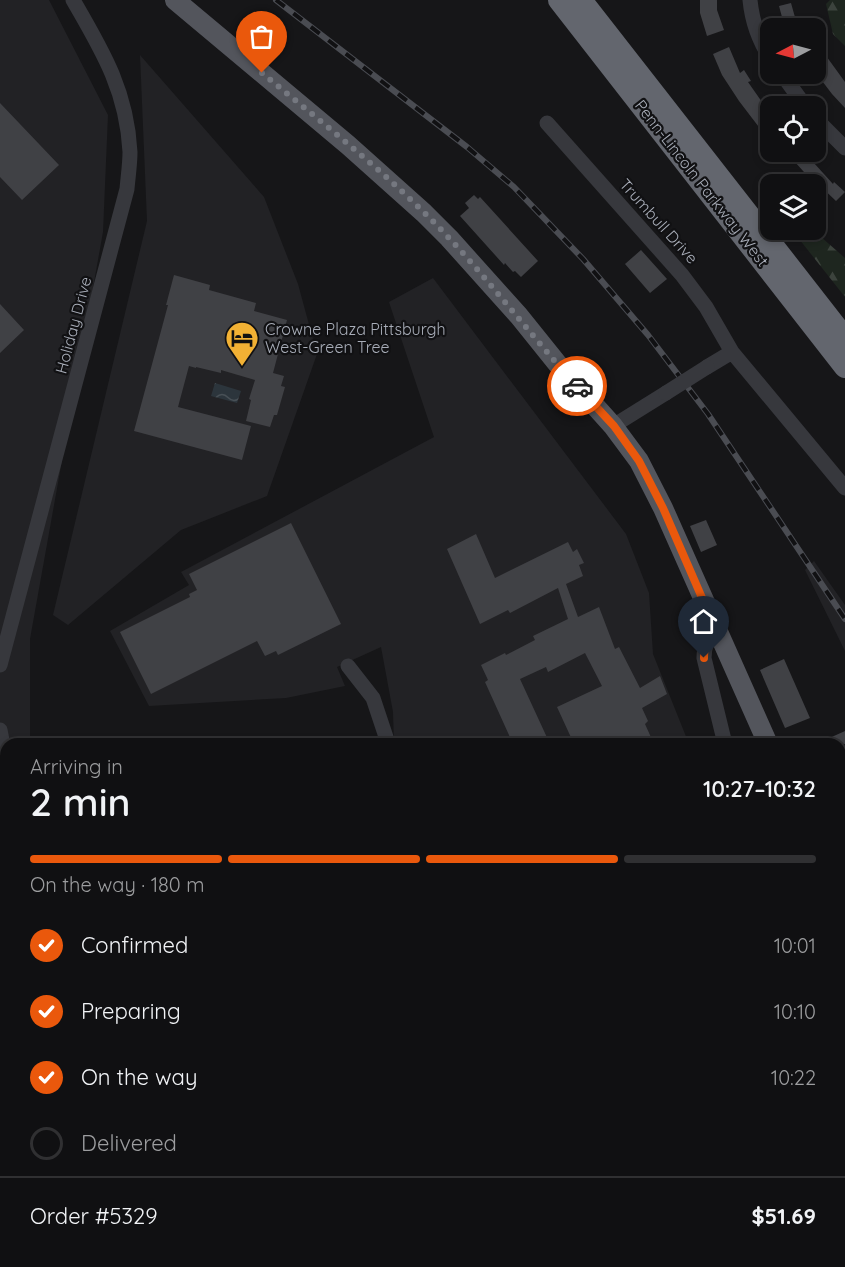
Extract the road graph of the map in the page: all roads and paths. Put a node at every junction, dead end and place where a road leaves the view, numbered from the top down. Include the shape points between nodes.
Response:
1 (73, 0) edge
2 (175, 0) edge
3 (559, 0) edge
4 (581, 0) edge
5 (750, 0) edge
6 (760, 38) edge
7 (547, 123) dead end
8 (826, 128) edge
9 (845, 148) edge
10 (845, 338) edge
11 (732, 352) junction
12 (845, 367) edge
13 (614, 426) junction
14 (845, 488) edge
15 (716, 630) junction
16 (0, 665) edge
17 (348, 666) dead end
18 (386, 738) edge
19 (724, 738) edge
20 (765, 738) edge

1 - 16 street, Holiday Drive via 116,82 130,153 127,189
2 - 13 main road via 431,220
3 - 12 highway, Penn-Lincoln Parkway West
4 - 10 highway, Penn-Lincoln Parkway West
5 - 6 street
7 - 11 street, Trumbull Drive via 682,275
8 - 9 street
11 - 13 street, bridge
11 - 14 street, Trumbull Drive
13 - 15 main road via 649,479
15 - 19 street via 707,640 704,658
15 - 20 main road
17 - 18 street via 373,698

